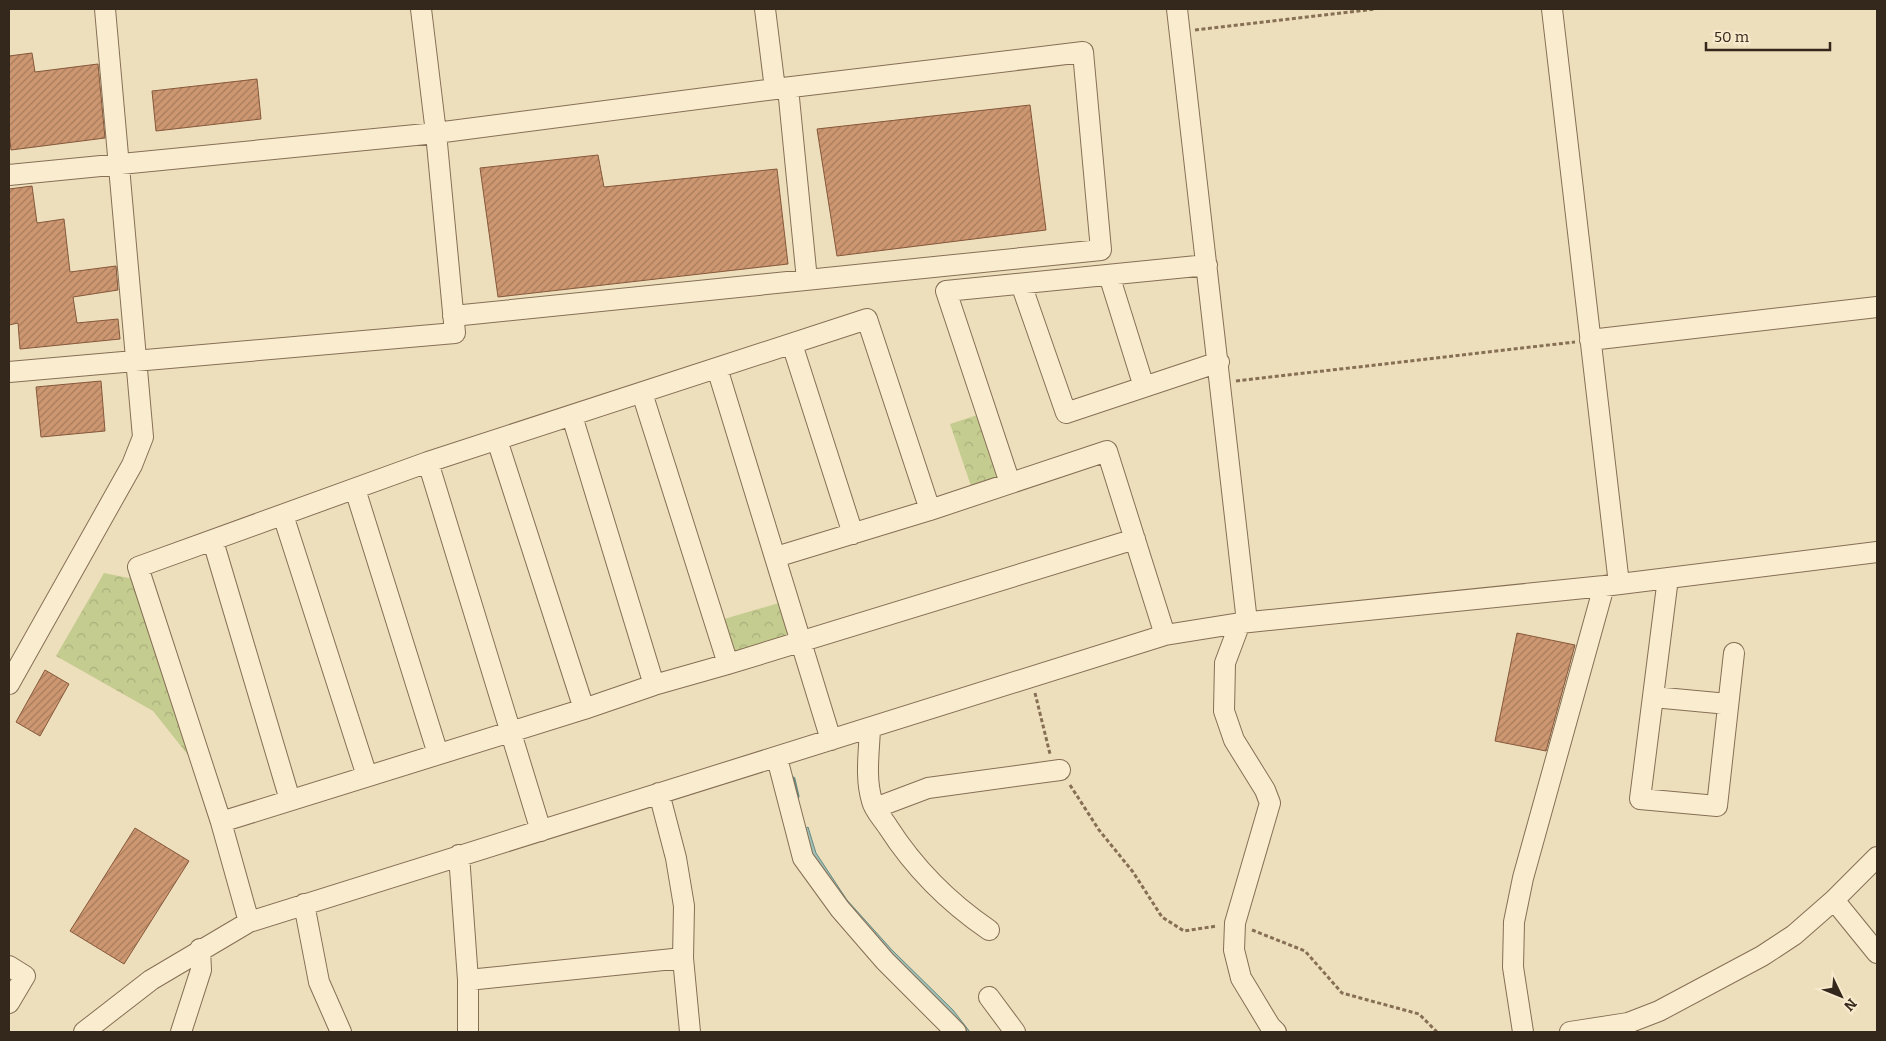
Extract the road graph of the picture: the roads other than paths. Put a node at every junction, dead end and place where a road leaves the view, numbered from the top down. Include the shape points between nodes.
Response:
1 (105, 9) edge
2 (421, 9) edge
3 (765, 9) edge
4 (1177, 9) edge
5 (1552, 9) edge
6 (782, 88) junction
7 (436, 133) junction
8 (120, 165) junction
9 (9, 175) edge
10 (1207, 265) junction
11 (1109, 275) junction
12 (807, 280) junction
13 (1021, 284) junction
14 (1877, 307) edge
15 (454, 316) junction
16 (1590, 340) junction
17 (792, 344) junction
18 (138, 361) junction
19 (1219, 362) junction
20 (717, 368) junction
21 (9, 372) edge
22 (1144, 387) junction
23 (642, 393) junction
24 (572, 416) junction
25 (497, 440) junction
26 (428, 462) junction
27 (1010, 483) junction
28 (356, 489) junction
29 (930, 510) junction
30 (282, 516) junction
31 (853, 534) junction
32 (1135, 539) junction
33 (212, 541) junction
34 (1877, 552) edge
35 (776, 557) junction
36 (1668, 578) junction
37 (1612, 585) junction
38 (1244, 622) junction
39 (1164, 635) junction
40 (802, 641) junction
41 (1734, 653) dead end
42 (728, 664) junction
43 (9, 684) edge
44 (654, 685) junction
45 (1652, 697) junction
46 (1728, 704) junction
47 (584, 709) junction
48 (870, 729) junction
49 (512, 732) junction
50 (832, 740) junction
51 (438, 754) junction
52 (777, 758) junction
53 (1060, 770) road end
54 (367, 776) junction
55 (659, 793) junction
56 (290, 800) junction
57 (875, 808) junction
58 (221, 822) junction
59 (542, 831) junction
60 (459, 855) junction
61 (1877, 857) edge
62 (1834, 900) junction
63 (304, 904) junction
64 (249, 922) junction
65 (989, 930) dead end
66 (200, 949) junction
67 (1877, 953) edge
68 (683, 958) junction
69 (9, 966) edge
70 (468, 980) junction
71 (989, 997) dead end
72 (9, 1004) edge
73 (84, 1032) edge
74 (181, 1032) edge
75 (340, 1032) edge
76 (468, 1032) edge
77 (690, 1032) edge
78 (956, 1032) edge
79 (1015, 1032) edge
80 (1276, 1032) edge
81 (1523, 1032) edge
82 (1570, 1032) edge

1 - 8 street
2 - 7 street
3 - 6 street
4 - 10 street
5 - 16 street
6 - 7 street
6 - 12 street
6 - 12 street via 1083,52 1101,250
7 - 8 street
7 - 15 street
8 - 9 street
8 - 18 street
10 - 11 street
10 - 19 street
11 - 13 street
11 - 22 street
12 - 15 street
13 - 22 street via 1066,413
13 - 27 street via 946,291
14 - 16 street
15 - 18 street via 455,333
16 - 37 street
17 - 20 street
17 - 29 street via 867,319
17 - 31 street
18 - 21 street
18 - 43 street via 143,437 132,465
19 - 22 street
19 - 38 street
20 - 23 street
20 - 35 street
23 - 24 street
23 - 42 street
24 - 25 street
24 - 44 street
25 - 26 street
25 - 47 street
26 - 28 street
26 - 49 street
27 - 29 street
27 - 32 street via 1107,451
28 - 30 street
28 - 51 street
29 - 31 street
30 - 33 street
30 - 54 street
31 - 35 street
32 - 39 street
32 - 40 street
33 - 56 street
33 - 58 street via 138,567
34 - 36 street
35 - 40 street
36 - 37 street
36 - 45 street
37 - 38 street
37 - 81 street via 1524,878 1514,922 1513,967
38 - 39 street
38 - 80 street via 1225,663 1224,711 1234,740 1270,803 1235,923 1234,950 1241,978
39 - 48 street
40 - 42 street
40 - 50 street
41 - 46 street
42 - 44 street
44 - 47 street
45 - 46 street
45 - 46 street via 1640,799 1717,806
47 - 49 street
48 - 50 street
48 - 57 street via 868,778
49 - 51 street
49 - 59 street
50 - 52 street
51 - 54 street
52 - 55 street
52 - 78 street via 802,858 872,946
53 - 57 street via 928,788
54 - 56 street
55 - 59 street
55 - 68 street via 676,858 684,906
56 - 58 street
57 - 65 street via 904,853 931,883 961,911
58 - 64 street
59 - 60 street
60 - 63 street
60 - 70 street
61 - 62 street
62 - 67 street
62 - 82 street via 1794,935 1762,956 1659,1011 1628,1022
63 - 64 street
63 - 75 street via 319,982
64 - 66 street
66 - 73 street via 150,980
66 - 74 street via 201,970
68 - 70 street
68 - 77 street
69 - 72 street via 25,976
70 - 76 street
71 - 79 street

